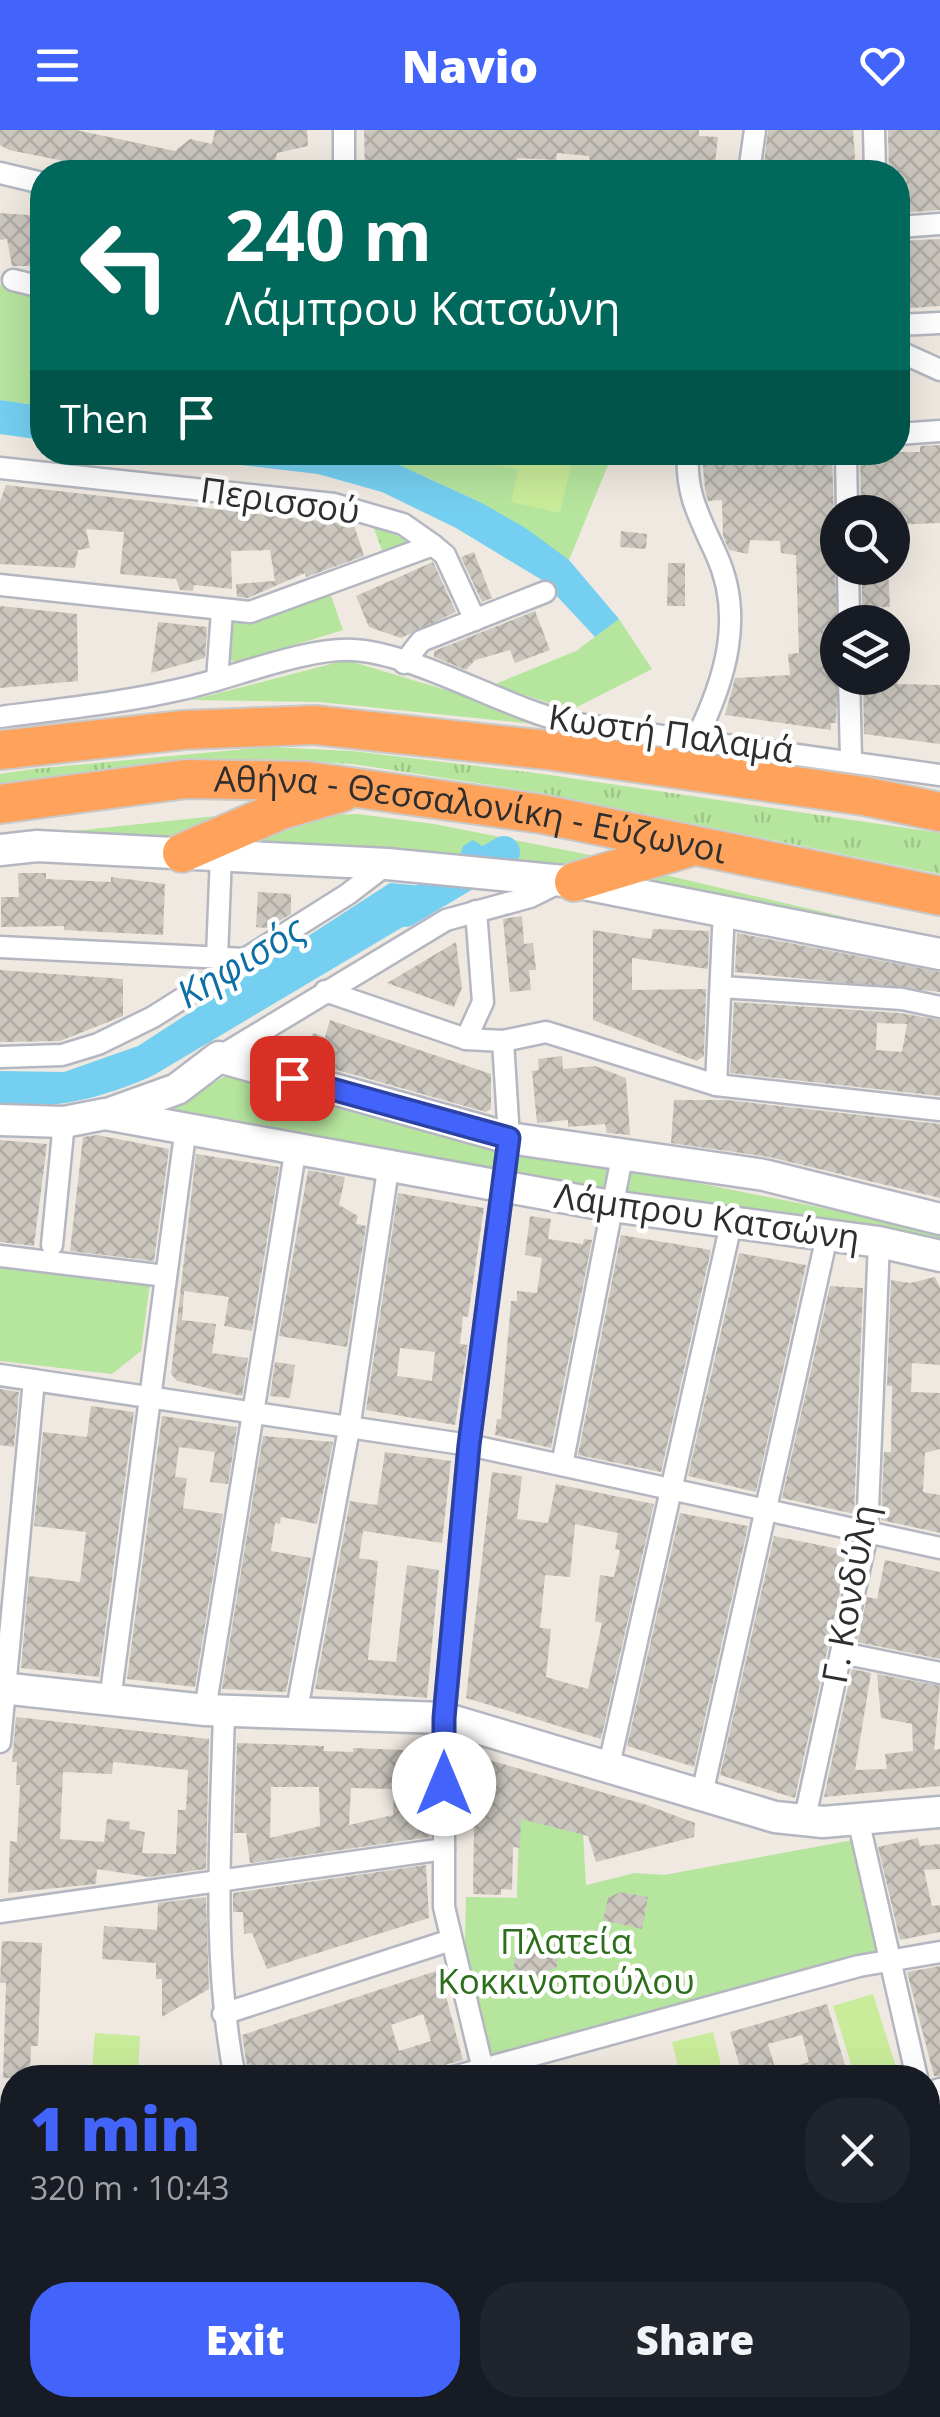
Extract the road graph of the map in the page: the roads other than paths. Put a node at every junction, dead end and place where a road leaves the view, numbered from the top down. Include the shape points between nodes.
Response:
1 (344, 130) edge
2 (755, 130) edge
3 (874, 130) edge
4 (344, 160) edge
5 (751, 160) edge
6 (875, 160) edge
7 (0, 173) edge
8 (30, 179) edge
9 (940, 224) edge
10 (910, 226) edge
11 (13, 280) dead end
12 (30, 284) edge
13 (940, 322) edge
14 (910, 324) edge
15 (910, 357) edge
16 (934, 368) edge
17 (940, 431) edge
18 (910, 433) edge
19 (687, 465) edge
20 (846, 465) edge
21 (0, 468) edge
22 (847, 495) edge
23 (433, 545) junction
24 (0, 586) edge
25 (545, 592) dead end
26 (222, 611) junction
27 (475, 620) junction
28 (404, 663) junction
29 (217, 680) junction
30 (849, 695) edge
31 (0, 717) edge
32 (696, 739) junction
33 (0, 750) edge
34 (850, 759) junction
35 (940, 775) edge
36 (360, 787) junction
37 (0, 804) edge
38 (940, 812) edge
39 (690, 846) junction
40 (0, 850) edge
41 (182, 853) junction
42 (221, 855) junction
43 (387, 864) junction
44 (559, 880) junction
45 (940, 896) edge
46 (724, 909) junction
47 (476, 911) junction
48 (0, 947) edge
49 (940, 954) edge
50 (217, 956) junction
51 (245, 959) junction
52 (721, 986) junction
53 (325, 991) junction
54 (940, 1007) edge
55 (466, 1040) junction
56 (504, 1041) junction
57 (0, 1057) edge
58 (220, 1057) junction
59 (716, 1086) junction
60 (940, 1110) edge
61 (105, 1114) junction
62 (0, 1120) edge
63 (64, 1122) junction
64 (186, 1127) junction
65 (509, 1138) junction
66 (296, 1147) junction
67 (622, 1157) junction
68 (389, 1163) junction
69 (500, 1186) junction
70 (611, 1206) junction
71 (940, 1220) edge
72 (731, 1224) junction
73 (827, 1236) junction
74 (879, 1242) junction
75 (52, 1245) dead end
76 (0, 1256) edge
77 (940, 1256) edge
78 (166, 1276) junction
79 (0, 1375) edge
80 (34, 1380) junction
81 (150, 1398) junction
82 (251, 1412) junction
83 (349, 1429) junction
84 (469, 1445) junction
85 (562, 1465) junction
86 (671, 1487) junction
87 (769, 1509) junction
88 (867, 1534) junction
89 (940, 1548) edge
90 (842, 1653) junction
91 (940, 1673) edge
92 (2, 1688) edge
93 (110, 1700) junction
94 (215, 1710) junction
95 (296, 1715) junction
96 (444, 1718) junction
97 (0, 1742) edge
98 (610, 1765) junction
99 (702, 1794) junction
100 (940, 1812) edge
101 (858, 1819) junction
102 (804, 1822) junction
103 (444, 1850) junction
104 (219, 1880) junction
105 (0, 1912) edge
106 (448, 1940) junction
107 (940, 1952) edge
108 (891, 1960) junction
109 (222, 2014) junction
110 (232, 2065) edge
111 (482, 2065) edge
112 (513, 2065) edge
113 (914, 2065) edge

1 - 4 street
2 - 5 street
3 - 6 street
7 - 8 street
9 - 10 street
11 - 12 street
13 - 14 street
15 - 16 street
17 - 18 street
19 - 32 street via 691,502 722,568 730,612 725,669
20 - 22 street
21 - 23 street, Περισσού via 334,504 403,524
23 - 26 street via 271,608
23 - 27 street via 445,556
24 - 26 street
25 - 27 street
26 - 29 street
27 - 28 street via 421,641
28 - 29 street, Κωστή Παλαμά via 341,650
28 - 32 street, Κωστή Παλαμά via 531,714
29 - 31 street, Κωστή Παλαμά
30 - 34 street
32 - 34 street, Κωστή Παλαμά
33 - 38 highway, Αθήνα - Θεσσαλονίκη - Εύζωνοι via 259,726 343,728 548,750
34 - 35 street, Κωστή Παλαμά
36 - 37 highway, Αθήνα - Θεσσαλονίκη - Εύζωνοι via 186,779
36 - 39 highway, Αθήνα - Θεσσαλονίκη - Εύζωνοι via 542,814
36 - 41 highway via 281,810
39 - 44 highway
39 - 45 highway, Αθήνα - Θεσσαλονίκη - Εύζωνοι
40 - 41 street
41 - 42 street
42 - 43 street
42 - 50 street
43 - 44 street
43 - 51 street
44 - 46 street
44 - 47 street via 530,897
46 - 49 street
46 - 52 street
47 - 53 street via 446,920
47 - 55 street via 484,1002
48 - 50 street
50 - 51 street
51 - 57 street via 153,1018 98,1044 62,1055
52 - 54 street
52 - 59 street
53 - 55 street
53 - 58 street
55 - 56 street
56 - 59 street via 546,1032
56 - 65 street
58 - 61 street via 177,1089
58 - 65 street, Λάμπρου Κατσώνη
59 - 60 street
61 - 63 street, Λάμπρου Κατσώνη
61 - 64 street, Λάμπρου Κατσώνη
62 - 63 street, Λάμπρου Κατσώνη
63 - 75 street
64 - 66 street, Λάμπρου Κατσώνη
64 - 78 street
65 - 67 street, Λάμπρου Κατσώνη
65 - 69 street
66 - 68 street, Λάμπρου Κατσώνη
66 - 82 street
67 - 70 street
67 - 71 street, Λάμπρου Κατσώνη via 764,1175
68 - 69 street, Λάμπρου Κατσώνη
68 - 83 street
69 - 70 street, Λάμπρου Κατσώνη
69 - 84 street
70 - 72 street, Λάμπρου Κατσώνη
70 - 85 street
72 - 73 street, Λάμπρου Κατσώνη
72 - 86 street
73 - 74 street, Λάμπρου Κατσώνη
73 - 87 street
74 - 77 street, Λάμπρου Κατσώνη
74 - 88 street, Γ. Κονδύλη
76 - 78 street
78 - 81 street
79 - 80 street
80 - 81 street
80 - 92 street
81 - 82 street
81 - 93 street
82 - 83 street
82 - 94 street
83 - 84 street
83 - 95 street
84 - 85 street
84 - 96 street
85 - 86 street
86 - 87 street
86 - 98 street
87 - 88 street
87 - 99 street
88 - 89 street
88 - 90 street, Γ. Κονδύλη
90 - 91 street
90 - 102 street, Γ. Κονδύλη
92 - 93 street
92 - 97 street
93 - 94 street
94 - 95 street
94 - 104 street
95 - 96 street
96 - 98 street
96 - 103 street
98 - 99 street
99 - 102 street
100 - 101 street
101 - 102 street
101 - 108 street
103 - 104 street
103 - 106 street
104 - 105 street
104 - 109 street
106 - 109 street
106 - 111 street
107 - 108 street
108 - 112 street
108 - 113 street
109 - 110 street

